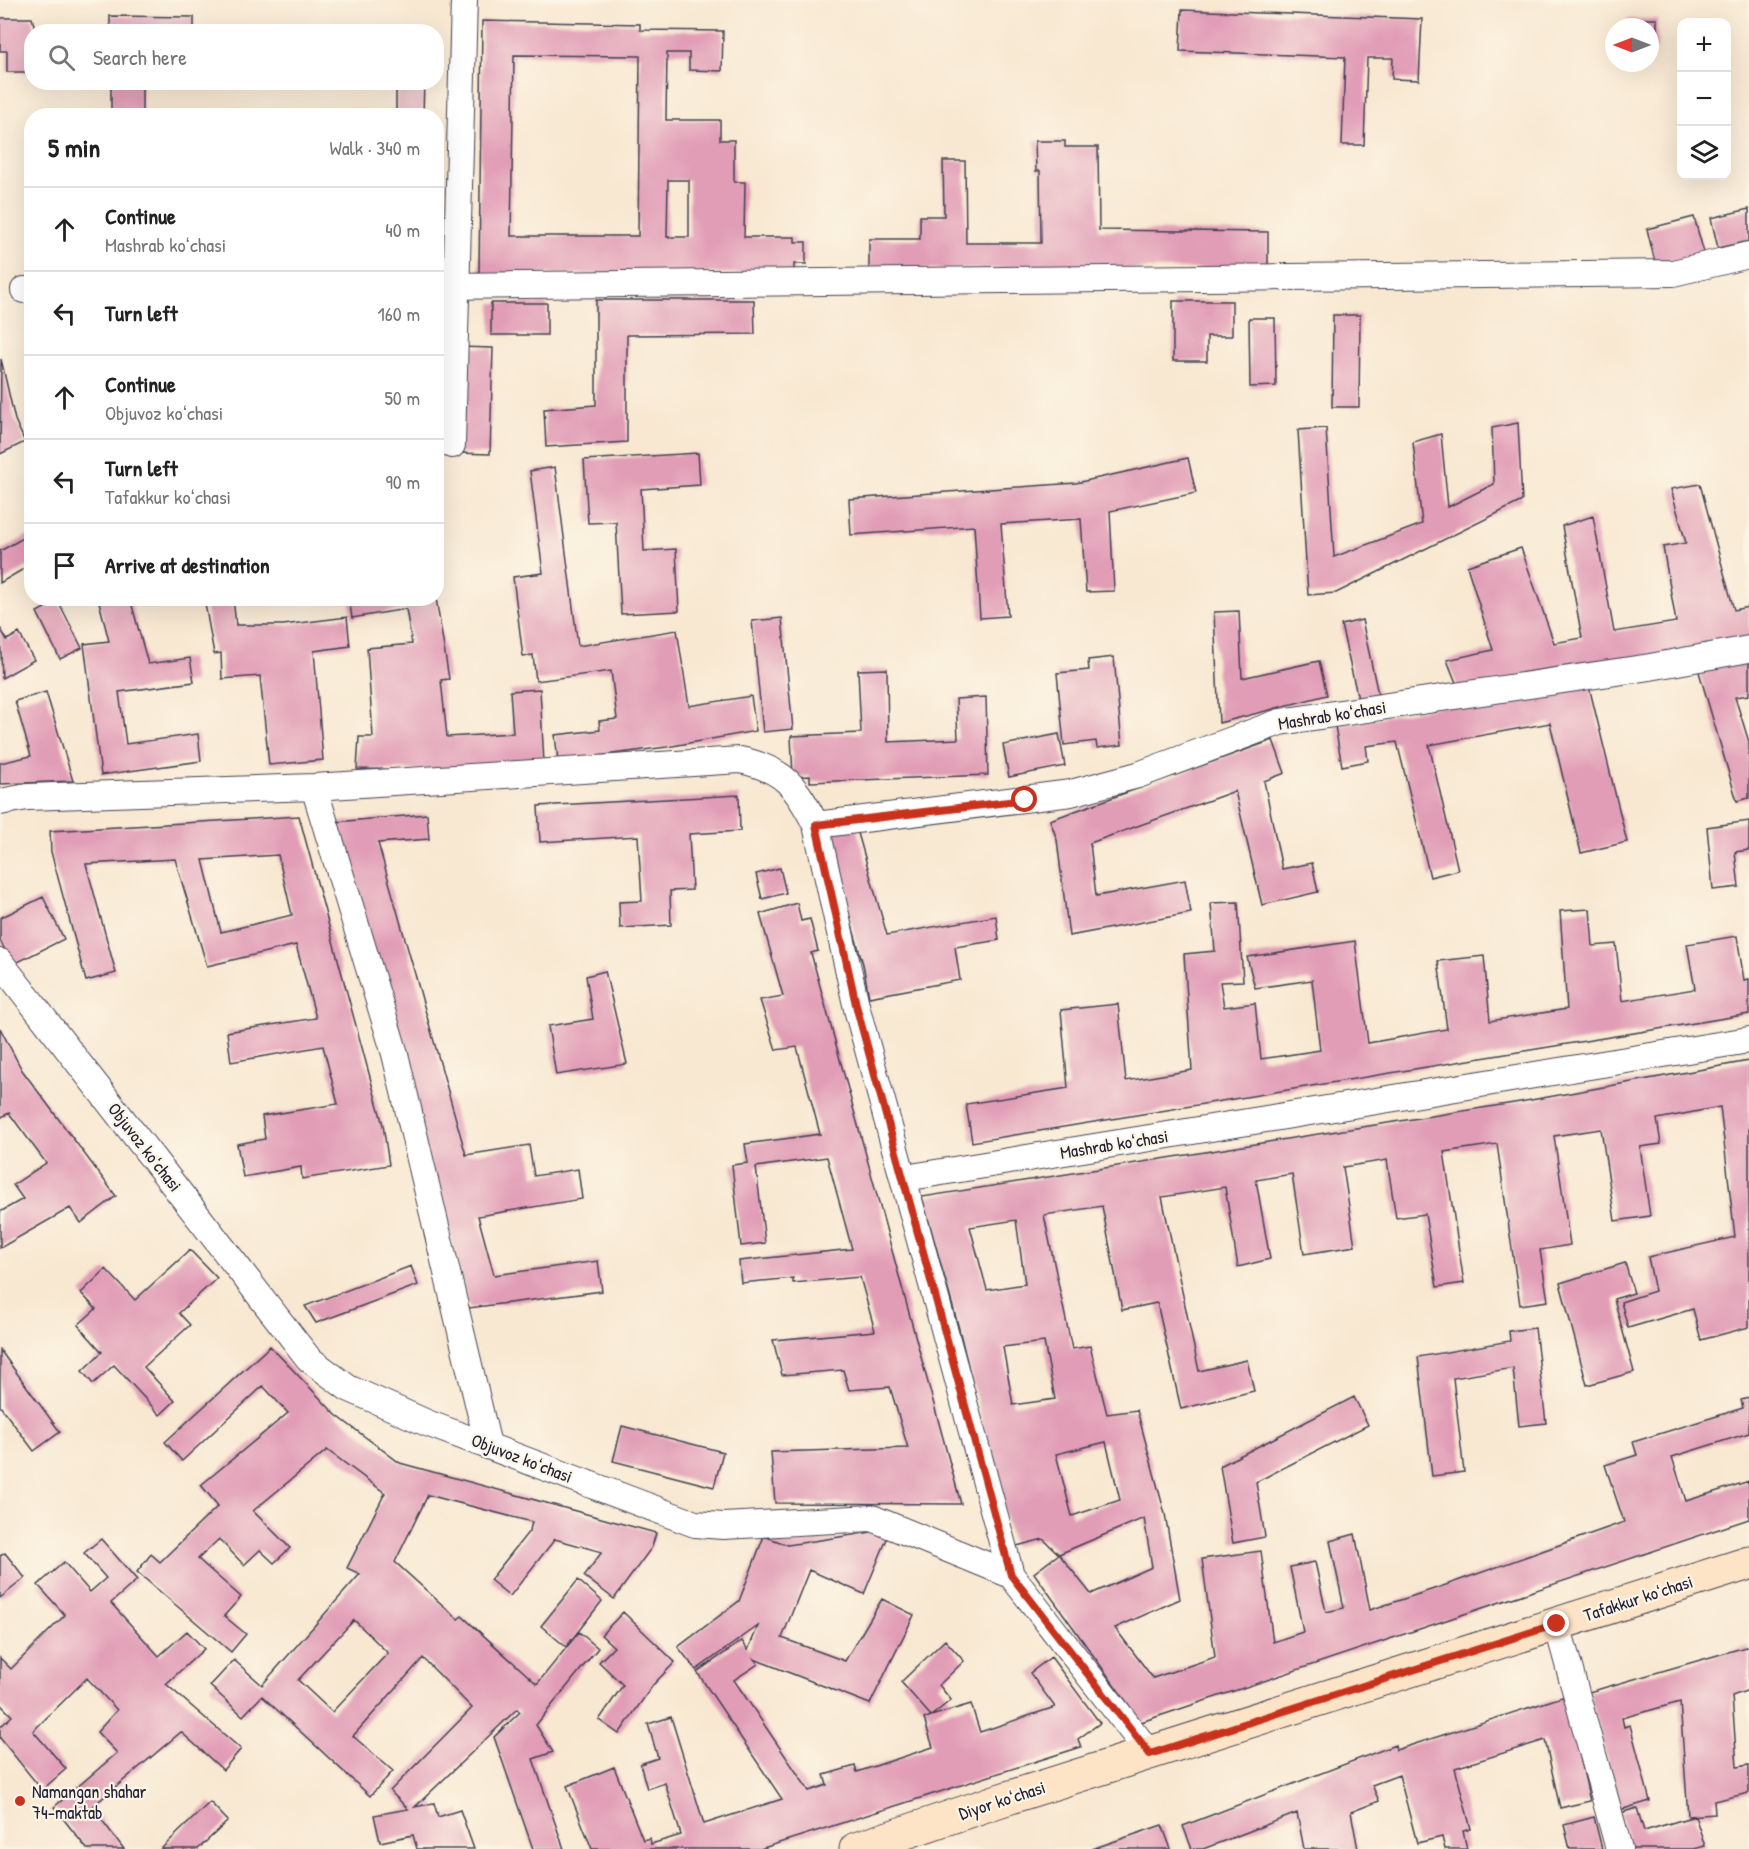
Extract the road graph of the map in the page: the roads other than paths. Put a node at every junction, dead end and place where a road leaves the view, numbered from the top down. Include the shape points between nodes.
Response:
1 (465, 0) edge
2 (1749, 255) edge
3 (446, 286) edge
4 (452, 445) dead end
5 (1749, 649) edge
6 (314, 787) junction
7 (0, 802) edge
8 (816, 825) junction
9 (0, 963) edge
10 (1749, 1040) edge
11 (905, 1178) junction
12 (488, 1445) junction
13 (1749, 1563) edge
14 (1011, 1575) junction
15 (1557, 1624) junction
16 (1150, 1754) junction
17 (856, 1849) edge
18 (1619, 1849) edge

1 - 3 street
2 - 3 street via 1673,273
3 - 4 street
5 - 8 street, Mashrab koʻchasi via 1280,722 1138,775 1071,793
6 - 7 street via 27,797
6 - 8 street via 740,760 767,765 788,782 804,801
6 - 12 street via 395,1054
8 - 11 street via 857,1009
9 - 12 street, Objuvoz koʻchasi via 309,1359 348,1388
10 - 11 street, Mashrab koʻchasi
11 - 14 street
12 - 14 street, Objuvoz koʻchasi via 695,1524 872,1518
13 - 15 main road, Tafakkur koʻchasi
14 - 16 street, Objuvoz koʻchasi
15 - 16 main road, Tafakkur koʻchasi
15 - 18 street
16 - 17 main road, Diyor koʻchasi

